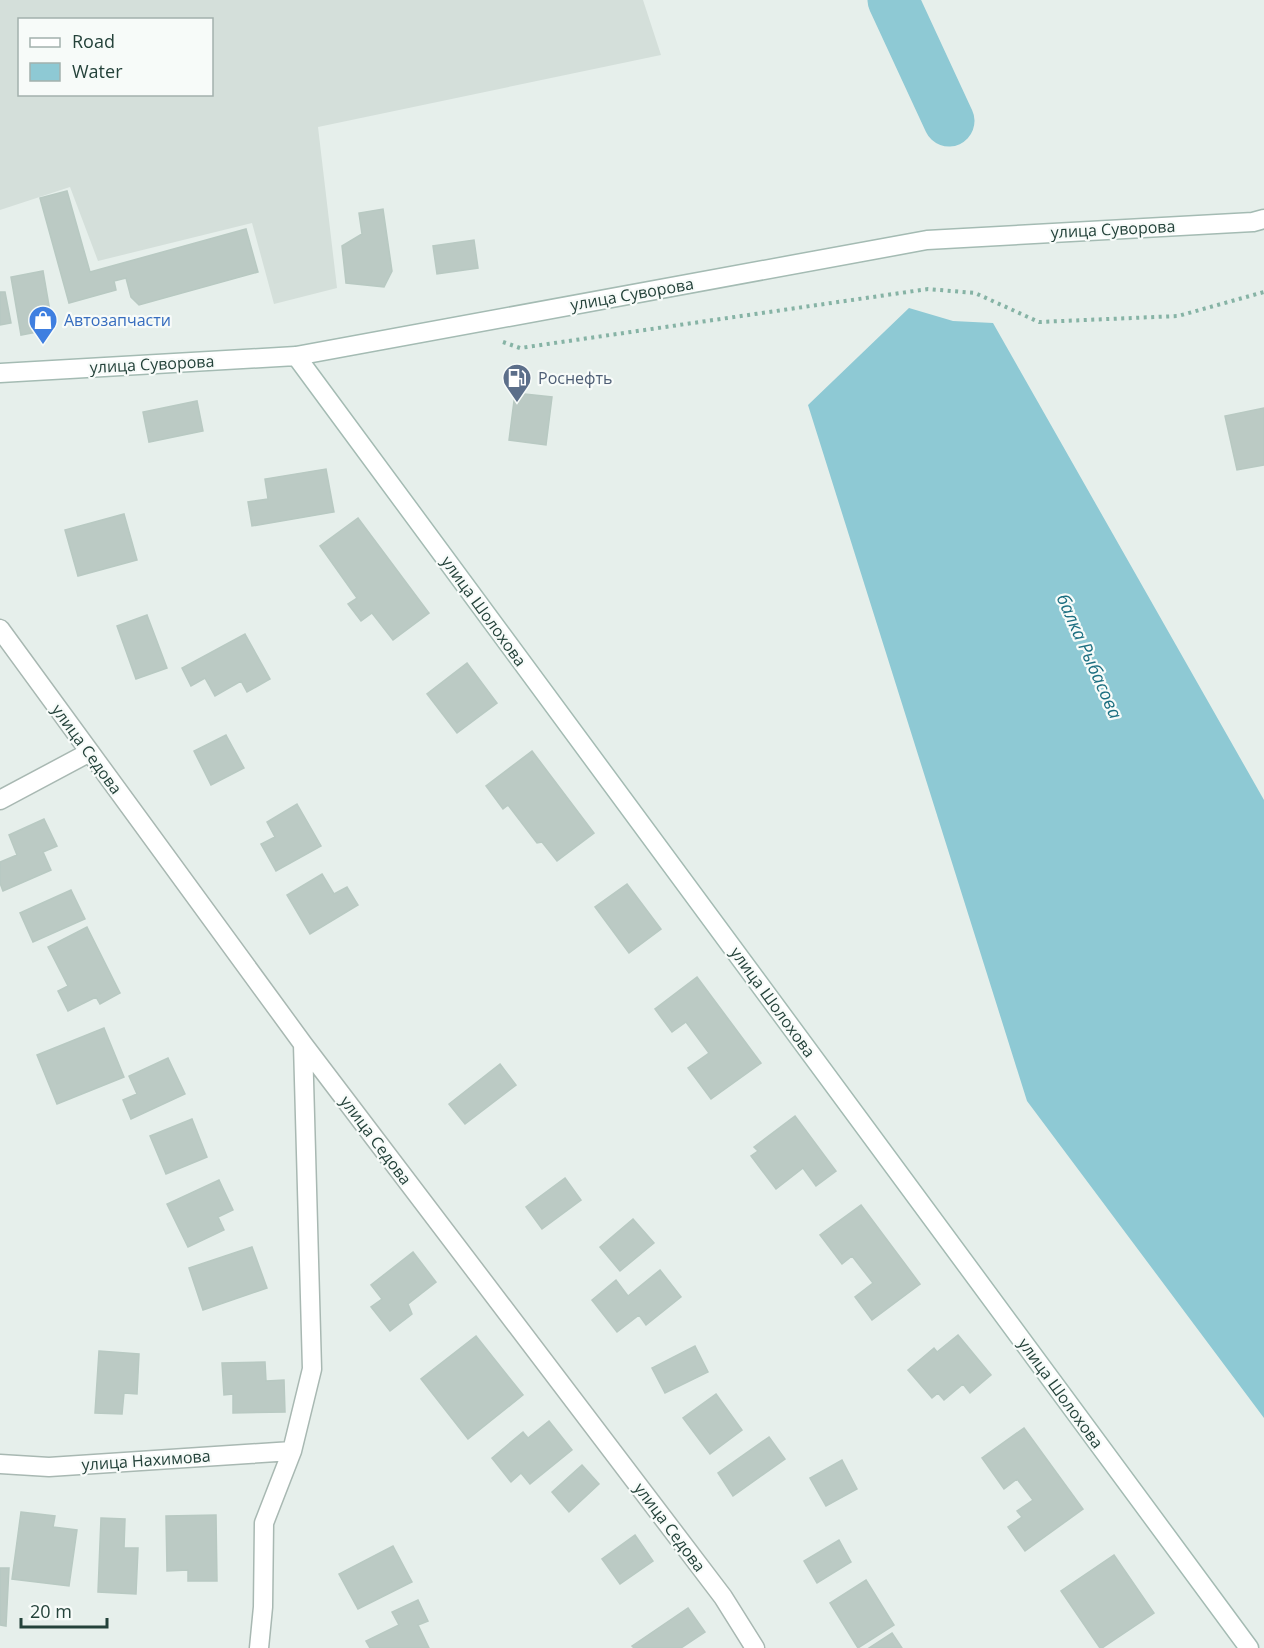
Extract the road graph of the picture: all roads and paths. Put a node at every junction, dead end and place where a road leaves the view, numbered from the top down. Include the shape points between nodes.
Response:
1 (1264, 219) edge
2 (1264, 292) edge
3 (500, 341) dead end
4 (296, 356) junction
5 (0, 373) edge
6 (0, 629) edge
7 (90, 752) junction
8 (0, 800) edge
9 (303, 1044) junction
10 (292, 1451) junction
11 (0, 1464) edge
12 (259, 1648) edge
13 (755, 1648) edge
14 (1249, 1648) edge

1 - 4 main road, улица Суворова via 927,240
2 - 3 path via 1178,316 1039,322 975,293 928,290 520,348
4 - 5 main road, улица Суворова
4 - 14 main road, улица Шолохова
6 - 7 main road, улица Седова
7 - 8 main road
7 - 9 main road, улица Седова
9 - 10 main road via 312,1369
9 - 13 main road, улица Седова via 723,1597
10 - 11 main road, улица Нахимова via 50,1467
10 - 12 main road via 264,1523 264,1607

